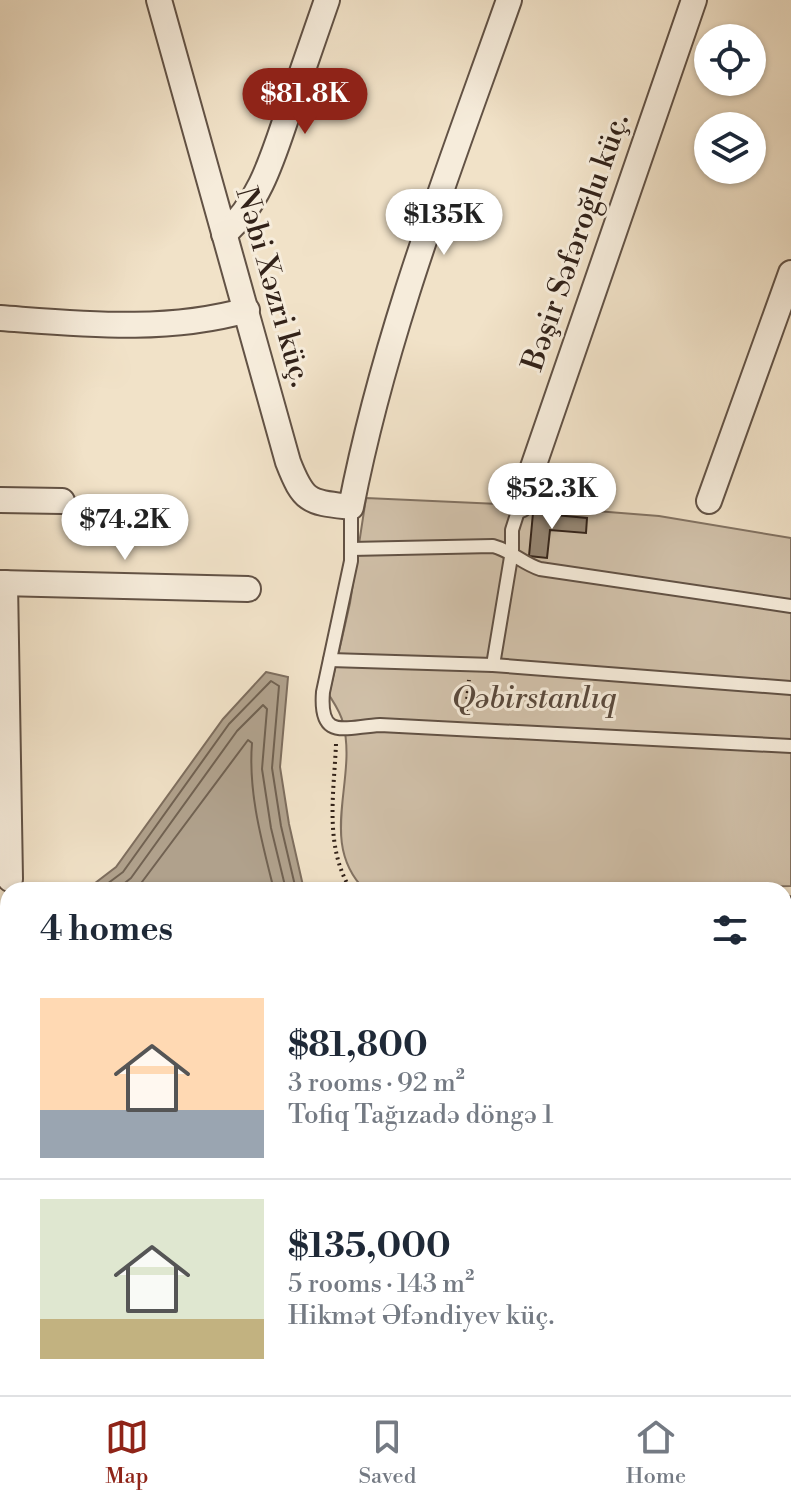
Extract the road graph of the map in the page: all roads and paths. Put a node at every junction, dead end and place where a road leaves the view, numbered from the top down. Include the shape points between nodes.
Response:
1 (159, 0) edge
2 (327, 0) edge
3 (509, 0) edge
4 (694, 0) edge
5 (224, 234) junction
6 (791, 273) edge
7 (247, 310) junction
8 (0, 318) edge
9 (0, 500) edge
10 (62, 501) dead end
11 (709, 501) dead end
12 (520, 505) joint
13 (351, 507) junction
14 (351, 549) junction
15 (512, 551) junction
16 (2, 583) edge
17 (248, 589) dead end
18 (791, 606) edge
19 (330, 660) junction
20 (470, 665) junction
21 (493, 665) junction
22 (791, 688) edge
23 (336, 729) junction
24 (465, 730) junction
25 (791, 746) edge
26 (10, 879) dead end
27 (346, 882) edge

1 - 5 street, Nəbi Xəzri küç.
2 - 5 street via 268,168 238,223
3 - 13 street via 397,319
4 - 12 street, Bəşir Səfəroğlu küç.
5 - 7 street, Nəbi Xəzri küç.
6 - 11 street
7 - 8 street via 175,325
7 - 13 street, Nəbi Xəzri küç. via 296,482 307,498
9 - 10 street
12 - 15 lane
13 - 14 lane
14 - 15 lane via 493,546
14 - 19 lane
15 - 18 lane via 523,563 540,569
15 - 21 lane
16 - 17 street
16 - 26 street
19 - 20 lane
19 - 23 lane via 321,711
20 - 21 lane
20 - 24 path
21 - 22 lane
23 - 24 lane via 380,725
23 - 27 path via 334,850
24 - 25 lane

